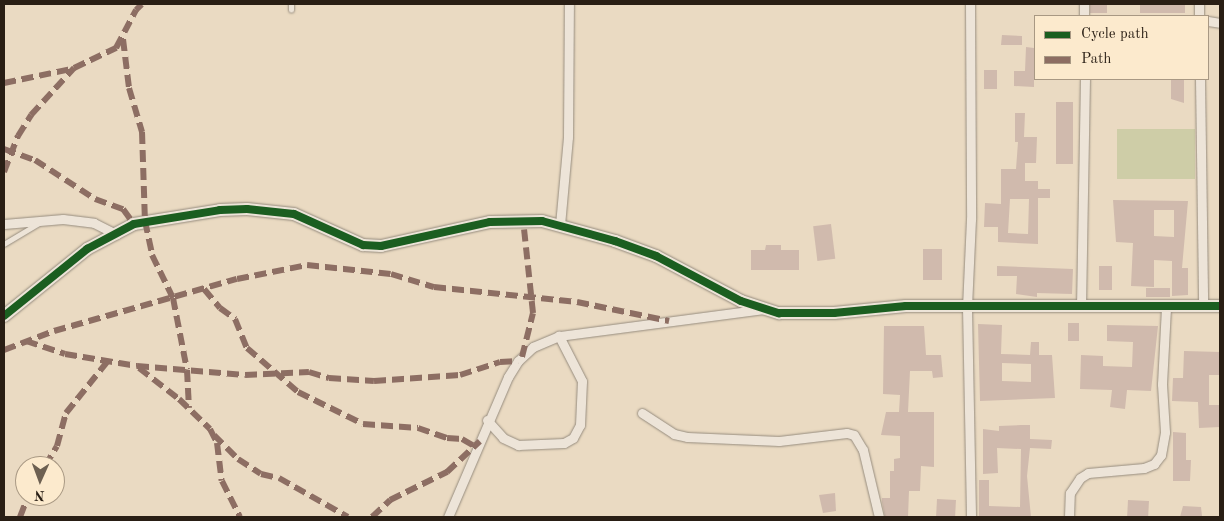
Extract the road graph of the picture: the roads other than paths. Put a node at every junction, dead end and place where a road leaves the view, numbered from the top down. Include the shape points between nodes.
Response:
1 (292, 4) edge
2 (569, 4) edge
3 (970, 4) edge
4 (291, 10) dead end
5 (1085, 80) edge
6 (1200, 80) edge
7 (45, 220) junction
8 (4, 224) edge
9 (560, 225) junction
10 (116, 234) junction
11 (4, 244) edge
12 (967, 306) junction
13 (1203, 306) junction
14 (1220, 306) edge
15 (1081, 307) junction
16 (1166, 307) junction
17 (762, 309) junction
18 (4, 316) edge
19 (559, 336) junction
20 (642, 413) dead end
21 (487, 420) junction
22 (448, 517) edge
23 (879, 517) edge
24 (972, 517) edge
25 (1069, 517) edge

1 - 4 lane
2 - 9 street via 568,137
3 - 12 street via 971,219
5 - 15 street
6 - 13 street
7 - 8 street
7 - 10 street via 94,223
7 - 11 lane
9 - 10 street via 523,219 490,222 380,246 364,245 294,214 247,209 150,220
9 - 17 street via 656,256
10 - 18 street via 87,249
12 - 15 street
12 - 17 street via 906,306 798,314
12 - 24 street
13 - 14 street
13 - 16 street
15 - 16 street
16 - 25 street via 1162,384 1166,432 1161,455 1154,464 1144,468 1088,473 1080,478 1070,493
17 - 19 street
19 - 21 street via 533,347 518,360
19 - 21 street via 582,381 580,425 573,438 564,443 518,445 503,438
20 - 23 street via 674,434 687,437 779,441 847,433 854,435 863,450
21 - 22 street

